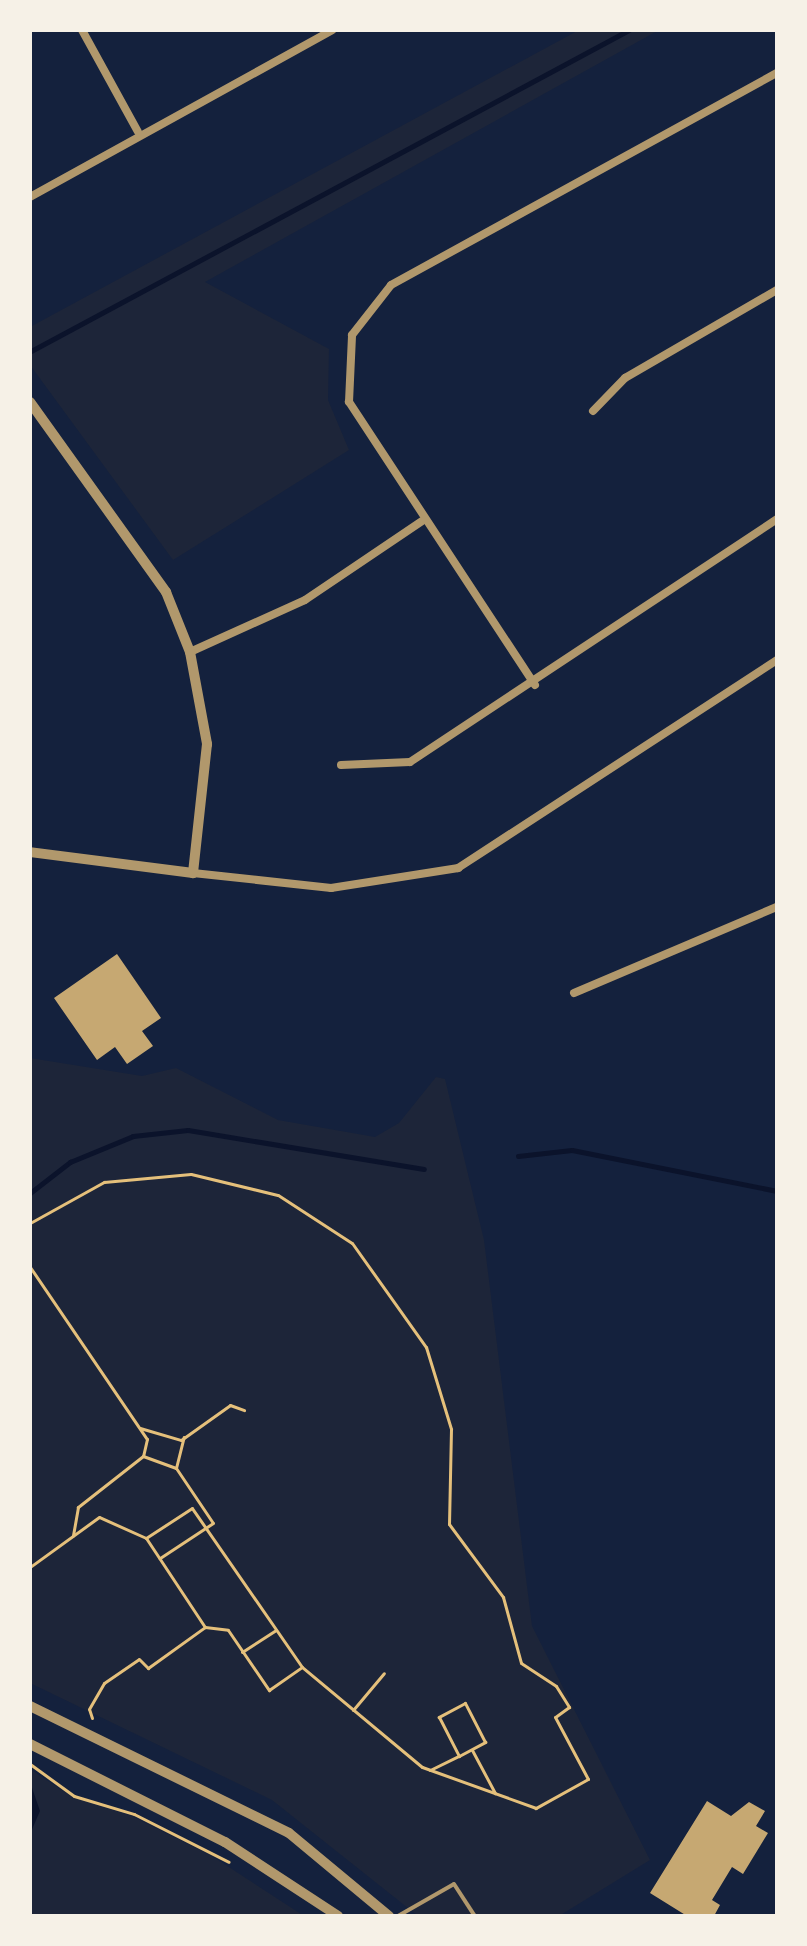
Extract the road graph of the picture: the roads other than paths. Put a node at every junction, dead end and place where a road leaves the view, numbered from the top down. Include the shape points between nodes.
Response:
1 (82, 30) edge
2 (332, 30) edge
3 (777, 73) edge
4 (138, 132) junction
5 (30, 197) edge
6 (777, 290) edge
7 (30, 402) edge
8 (593, 411) dead end
9 (777, 519) edge
10 (422, 521) junction
11 (190, 652) junction
12 (777, 660) edge
13 (535, 685) junction
14 (341, 765) dead end
15 (30, 852) edge
16 (193, 873) junction
17 (777, 907) edge
18 (574, 993) dead end
19 (30, 1706) edge
20 (30, 1744) edge
21 (338, 1916) edge
22 (389, 1916) edge
23 (398, 1916) edge
24 (475, 1916) edge

1 - 4 street
2 - 4 street
3 - 10 street via 391,285 352,335 349,402
4 - 5 street
6 - 8 street via 625,378
7 - 11 street via 149,561
9 - 13 street
10 - 11 street via 305,600
10 - 13 street
11 - 16 street via 207,744
12 - 16 street via 458,868 331,888
13 - 14 street via 410,762
15 - 16 street
17 - 18 street
19 - 22 street via 289,1833
20 - 21 street via 225,1842
23 - 24 lane via 454,1884

